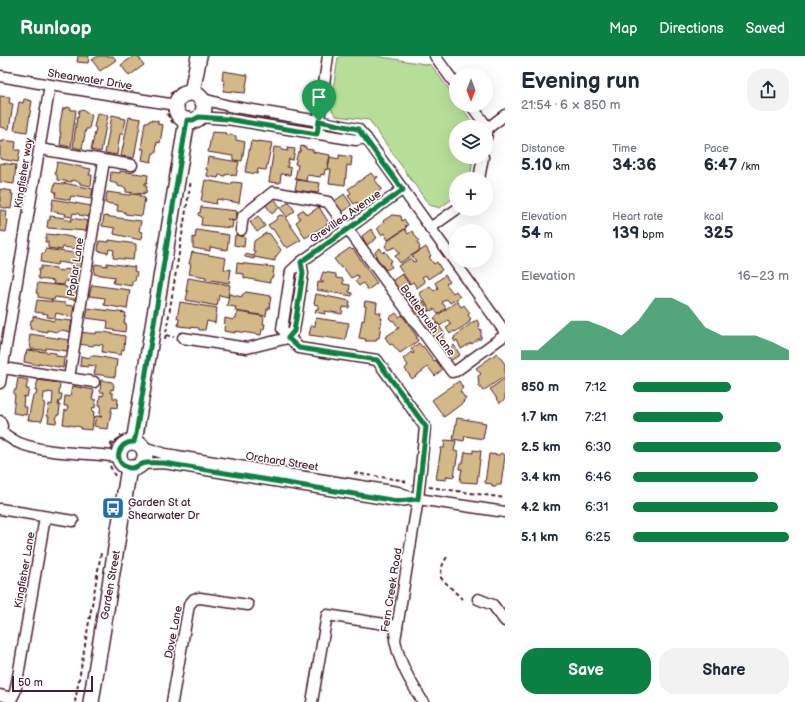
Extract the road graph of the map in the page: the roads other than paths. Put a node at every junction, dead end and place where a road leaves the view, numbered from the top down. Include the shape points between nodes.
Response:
1 (199, 56) edge
2 (328, 56) edge
3 (435, 56) edge
4 (449, 75) edge
5 (0, 76) edge
6 (50, 86) junction
7 (197, 96) junction
8 (171, 104) junction
9 (505, 115) edge
10 (193, 119) junction
11 (319, 121) junction
12 (493, 127) edge
13 (317, 134) junction
14 (366, 138) junction
15 (40, 149) junction
16 (104, 161) junction
17 (132, 165) dead end
18 (403, 190) junction
19 (449, 214) edge
20 (348, 228) junction
21 (430, 228) junction
22 (241, 230) dead end
23 (505, 333) edge
24 (183, 338) dead end
25 (288, 338) junction
26 (2, 368) junction
27 (69, 378) junction
28 (94, 382) dead end
29 (0, 383) edge
30 (0, 421) edge
31 (0, 431) edge
32 (138, 444) junction
33 (115, 456) junction
34 (135, 466) junction
35 (418, 499) junction
36 (0, 509) edge
37 (505, 512) edge
38 (45, 517) junction
39 (73, 521) dead end
40 (478, 599) dead end
41 (248, 604) dead end
42 (505, 621) edge
43 (397, 626) junction
44 (0, 695) edge
45 (15, 700) edge
46 (91, 702) edge
47 (172, 702) edge
48 (312, 702) edge
49 (423, 702) edge

1 - 7 street
2 - 11 street
3 - 4 street
5 - 6 street, Shearwater Drive
6 - 8 street, Shearwater Drive
6 - 15 street, Kingfisher way
7 - 8 street via 187,93
7 - 10 street via 204,103 204,110
7 - 11 street via 229,106
8 - 10 street via 179,116
9 - 12 street
10 - 13 street via 227,119
10 - 32 street via 178,180
11 - 13 street
11 - 14 street via 358,129
13 - 14 street via 356,140
14 - 18 street
15 - 16 street
15 - 26 street, Kingfisher way
16 - 17 street
16 - 27 street, Poplar Lane
18 - 20 street, Grevillea Avenue
18 - 21 street
19 - 21 street
20 - 22 street via 328,202 273,192 243,216
20 - 23 street, Bottlebrush Lane via 452,372
20 - 25 street, Grevillea Avenue via 301,262 303,273 294,331
21 - 23 street
24 - 25 street via 247,348
25 - 35 street via 299,348 377,360 426,427
26 - 27 street
26 - 29 street, Kingfisher way
27 - 28 street
30 - 31 street
31 - 33 street via 18,442 34,447
32 - 33 street via 128,442
32 - 34 street via 145,452 145,457
32 - 35 street, Orchard Street via 165,454 398,492
33 - 34 street via 122,464
34 - 35 street, Orchard Street via 164,463 397,501
34 - 46 street, Garden Street
35 - 37 street, Orchard Street
35 - 43 street, Fern Creek Road
36 - 38 street
38 - 39 street
38 - 45 street, Kingfisher Lane
40 - 42 street via 493,604
41 - 47 street, Dove Lane via 200,598 191,602
43 - 48 street via 326,615
43 - 49 street, Fern Creek Road via 395,640 399,658
44 - 45 street, Kingfisher Lane

